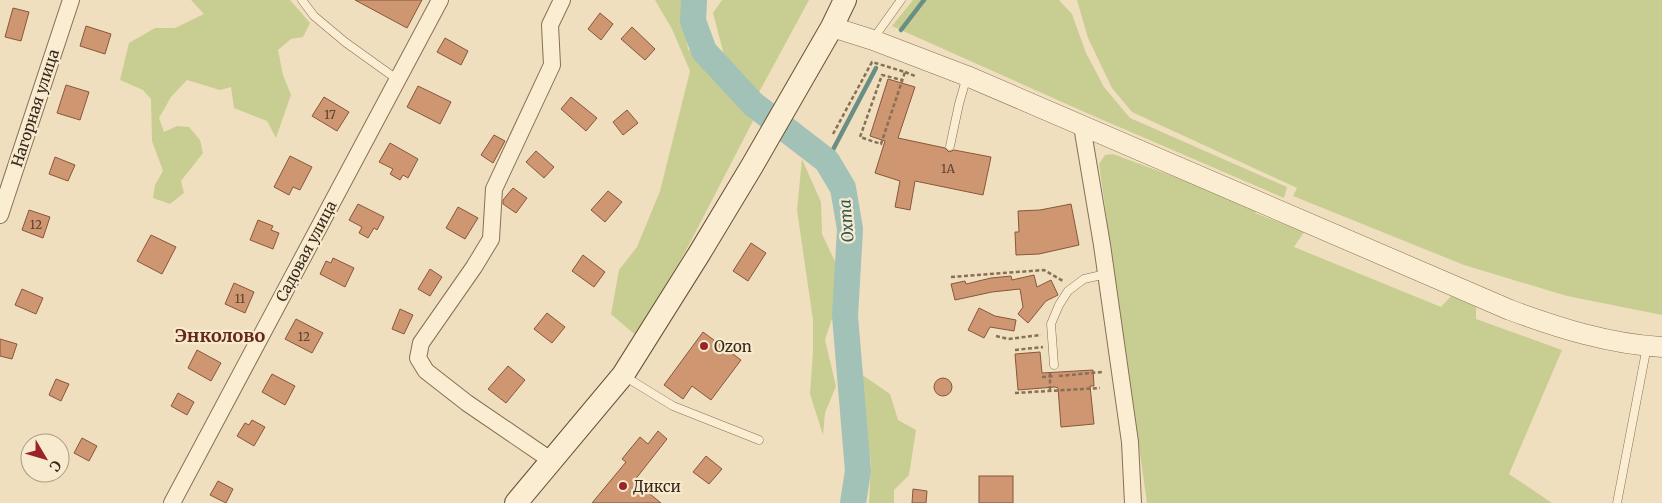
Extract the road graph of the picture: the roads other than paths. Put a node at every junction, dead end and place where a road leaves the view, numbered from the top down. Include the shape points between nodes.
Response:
1 (71, 0) edge
2 (302, 0) edge
3 (440, 0) edge
4 (562, 0) edge
5 (845, 0) edge
6 (901, 0) edge
7 (832, 27) junction
8 (873, 40) junction
9 (967, 76) junction
10 (398, 80) junction
11 (1082, 126) junction
12 (950, 146) dead end
13 (0, 216) edge
14 (1106, 274) junction
15 (1654, 347) edge
16 (1054, 365) road end
17 (623, 375) junction
18 (759, 440) dead end
19 (552, 461) junction
20 (172, 503) edge
21 (516, 503) edge
22 (1133, 503) edge
23 (1617, 503) edge

1 - 13 street, Нагорная улица
2 - 10 lane via 314,16 345,42
3 - 10 street, Садовая улица
4 - 19 street via 550,26 552,65 494,189 492,239 421,343 418,358 426,371 460,398
5 - 7 main road
6 - 8 lane
7 - 8 street
7 - 17 main road via 752,166
8 - 9 street
9 - 11 street
9 - 12 lane
10 - 20 street, Садовая улица
11 - 14 street
11 - 15 street via 1510,310 1599,338
14 - 16 lane via 1084,278 1068,291 1059,305 1051,324
14 - 22 street via 1130,442
15 - 23 lane
17 - 18 lane via 673,406
17 - 19 main road
19 - 21 main road

